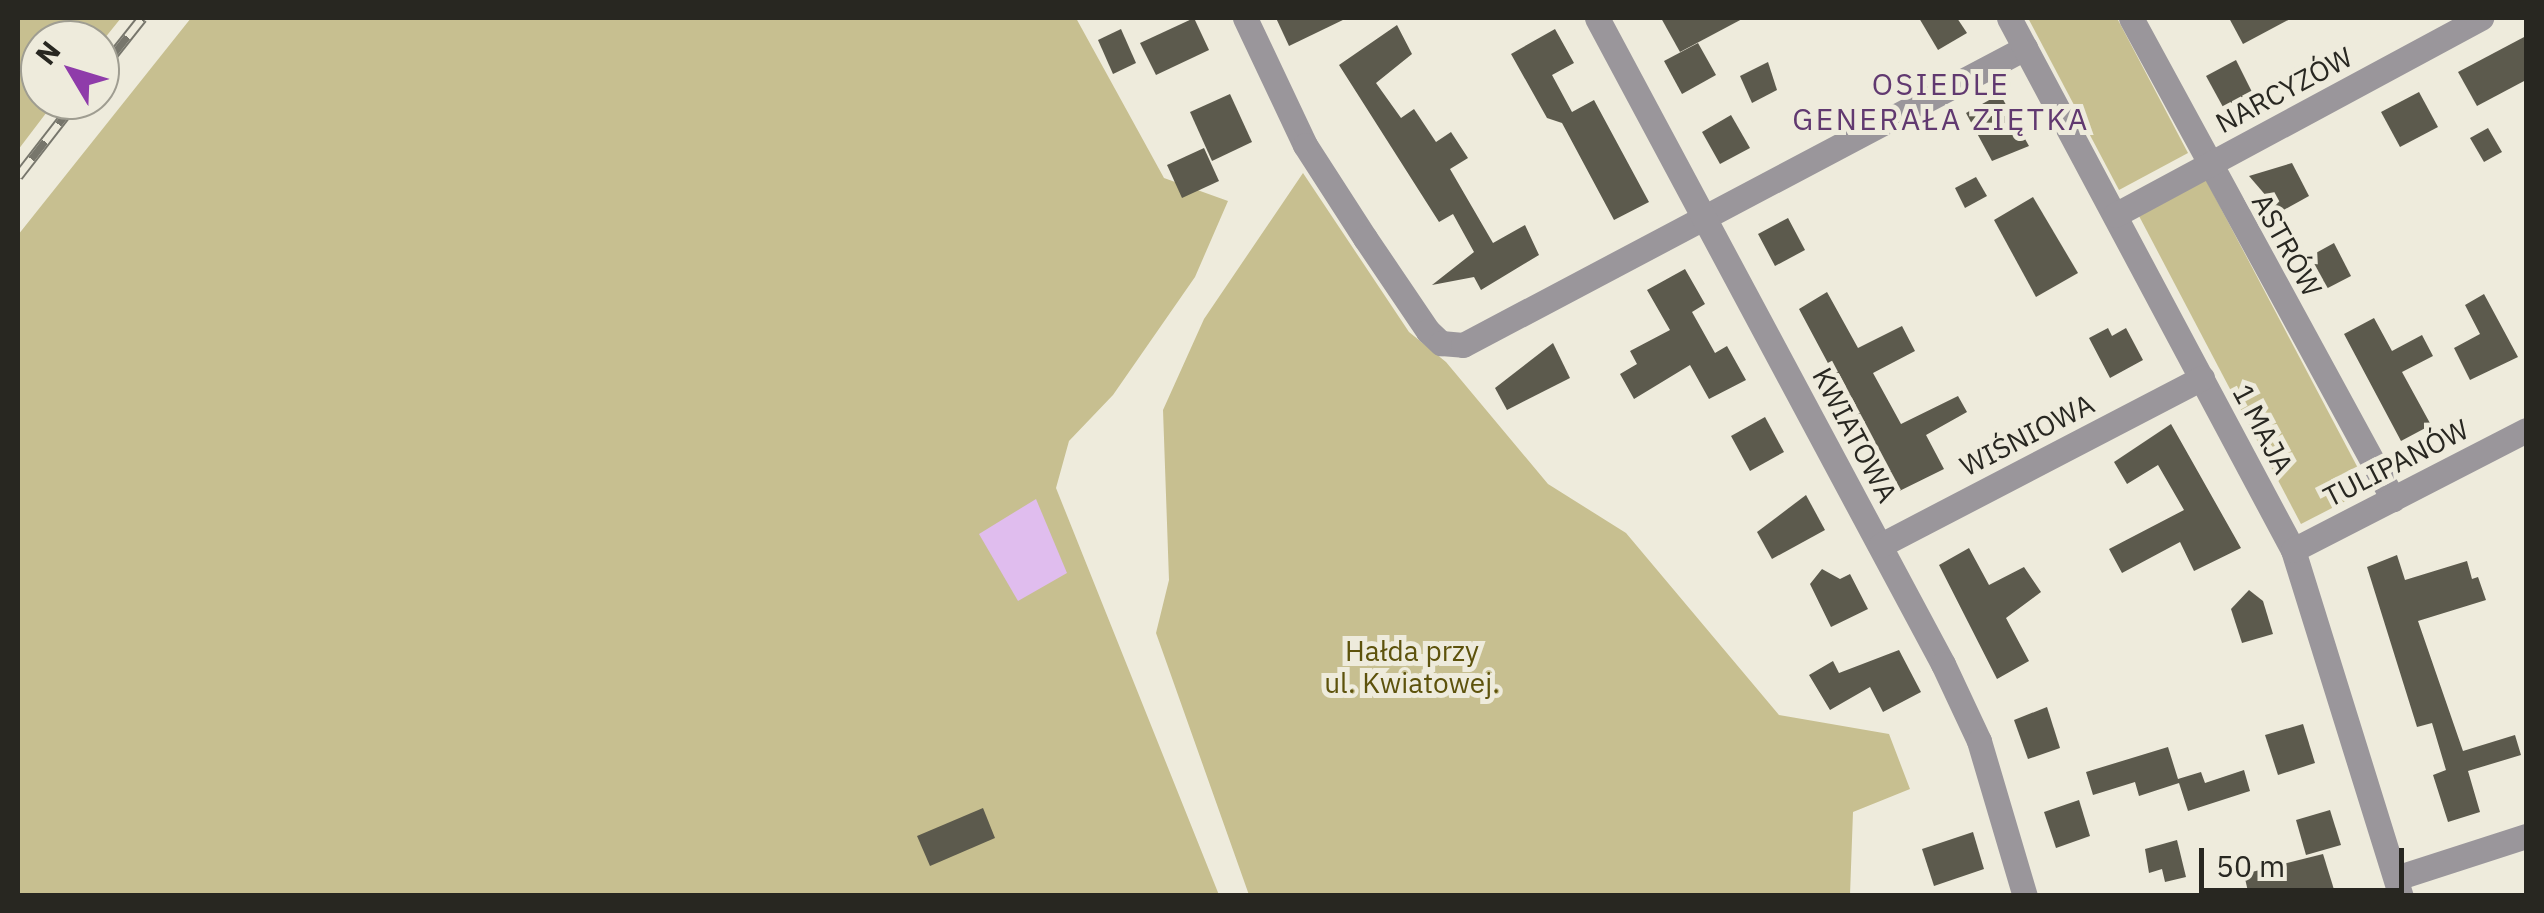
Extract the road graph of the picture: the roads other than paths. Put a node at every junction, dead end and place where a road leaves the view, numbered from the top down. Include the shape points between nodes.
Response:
1 (1245, 18) edge
2 (1597, 18) edge
3 (2009, 18) edge
4 (2132, 18) edge
5 (2481, 18) edge
6 (2025, 48) junction
7 (2208, 164) junction
8 (2115, 215) junction
9 (1704, 217) junction
10 (2202, 378) junction
11 (2526, 430) edge
12 (2393, 500) junction
13 (1880, 545) junction
14 (2293, 550) junction
15 (2526, 836) edge
16 (2399, 887) edge
17 (2025, 896) edge

1 - 9 street via 1305,145 1442,343 1463,344
2 - 9 street, KWIATOWA
3 - 6 street, 1 MAJA
4 - 7 street, ASTRÓW
5 - 7 street, NARCYZÓW
6 - 8 street, 1 MAJA
6 - 9 street
7 - 8 street, NARCYZÓW
7 - 12 street, ASTRÓW
8 - 10 street, 1 MAJA
9 - 13 street, KWIATOWA
10 - 13 street, WIŚNIOWA
10 - 14 street, 1 MAJA
11 - 12 street, TULIPANÓW
12 - 14 street, TULIPANÓW
13 - 17 street, KWIATOWA via 1968,716
14 - 16 street, 1 MAJA
15 - 16 street

